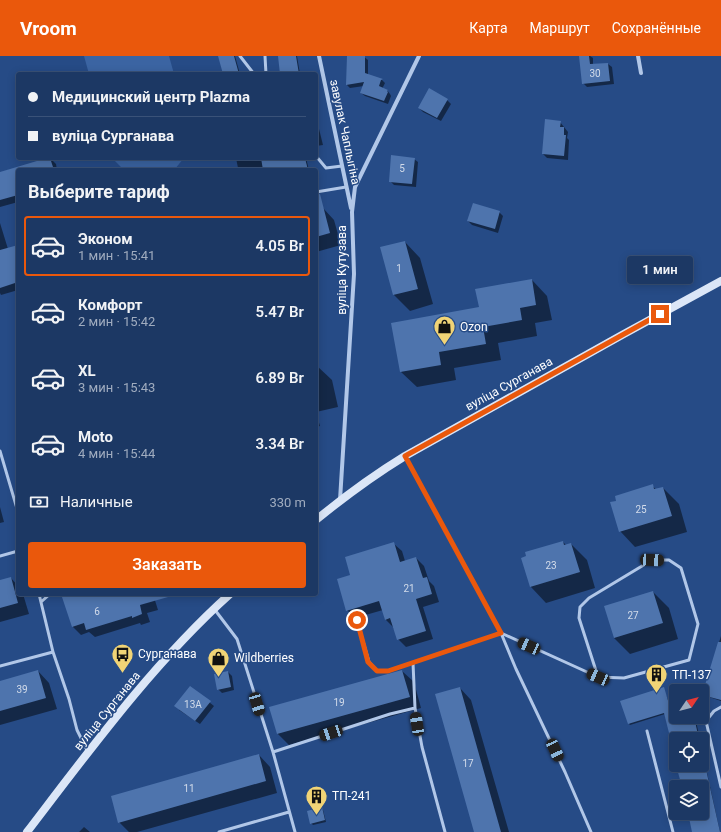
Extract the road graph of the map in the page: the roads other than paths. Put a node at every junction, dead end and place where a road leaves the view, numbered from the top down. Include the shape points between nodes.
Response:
1 (240, 56) edge
2 (265, 56) edge
3 (319, 56) edge
4 (419, 56) edge
5 (638, 56) edge
6 (252, 72) edge
7 (266, 72) edge
8 (641, 73) dead end
9 (318, 158) edge
10 (342, 166) junction
11 (346, 187) junction
12 (318, 192) edge
13 (352, 212) junction
14 (721, 281) edge
15 (0, 451) edge
16 (405, 456) junction
17 (340, 500) junction
18 (16, 505) edge
19 (318, 518) edge
20 (16, 552) edge
21 (0, 556) edge
22 (40, 596) edge
23 (48, 596) edge
24 (228, 596) edge
25 (41, 602) junction
26 (214, 609) junction
27 (355, 614) dead end
28 (501, 633) junction
29 (53, 652) junction
30 (413, 663) junction
31 (0, 666) edge
32 (598, 677) junction
33 (721, 706) edge
34 (415, 708) junction
35 (646, 730) dead end
36 (88, 752) junction
37 (273, 752) junction
38 (721, 787) edge
39 (289, 812) junction
40 (27, 832) edge
41 (218, 832) edge
42 (295, 832) edge
43 (445, 832) edge
44 (591, 832) edge
45 (673, 832) edge

1 - 6 lane
2 - 7 lane
3 - 10 street, завулак Чаплыгіна
4 - 13 street, вуліца Кутузава via 354,187
5 - 8 street
9 - 10 lane via 326,168
10 - 11 street, завулак Чаплыгіна
11 - 12 lane
11 - 13 street, завулак Чаплыгіна
13 - 17 street, вуліца Кутузава via 354,274
14 - 16 main road, вуліца Сурганава
15 - 18 lane
16 - 17 main road, вуліца Сурганава
16 - 28 lane
17 - 19 main road, вуліца Сурганава
20 - 21 lane
22 - 25 lane
23 - 25 lane
24 - 26 main road, вуліца Сурганава
25 - 29 lane
26 - 36 main road, вуліца Сурганава via 171,653
26 - 37 lane via 237,639
27 - 30 lane via 368,662 377,671 388,671
28 - 30 lane
28 - 32 lane
28 - 44 lane
29 - 31 lane
29 - 36 lane via 77,730
30 - 34 lane
32 - 32 lane via 579,618 580,607 589,598 652,560 669,560 681,568 698,624 689,660 624,678
33 - 38 lane via 706,721
34 - 37 lane
34 - 43 lane via 422,747
35 - 45 lane
36 - 40 main road, вуліца Сурганава
37 - 39 lane
39 - 41 lane
39 - 42 lane

